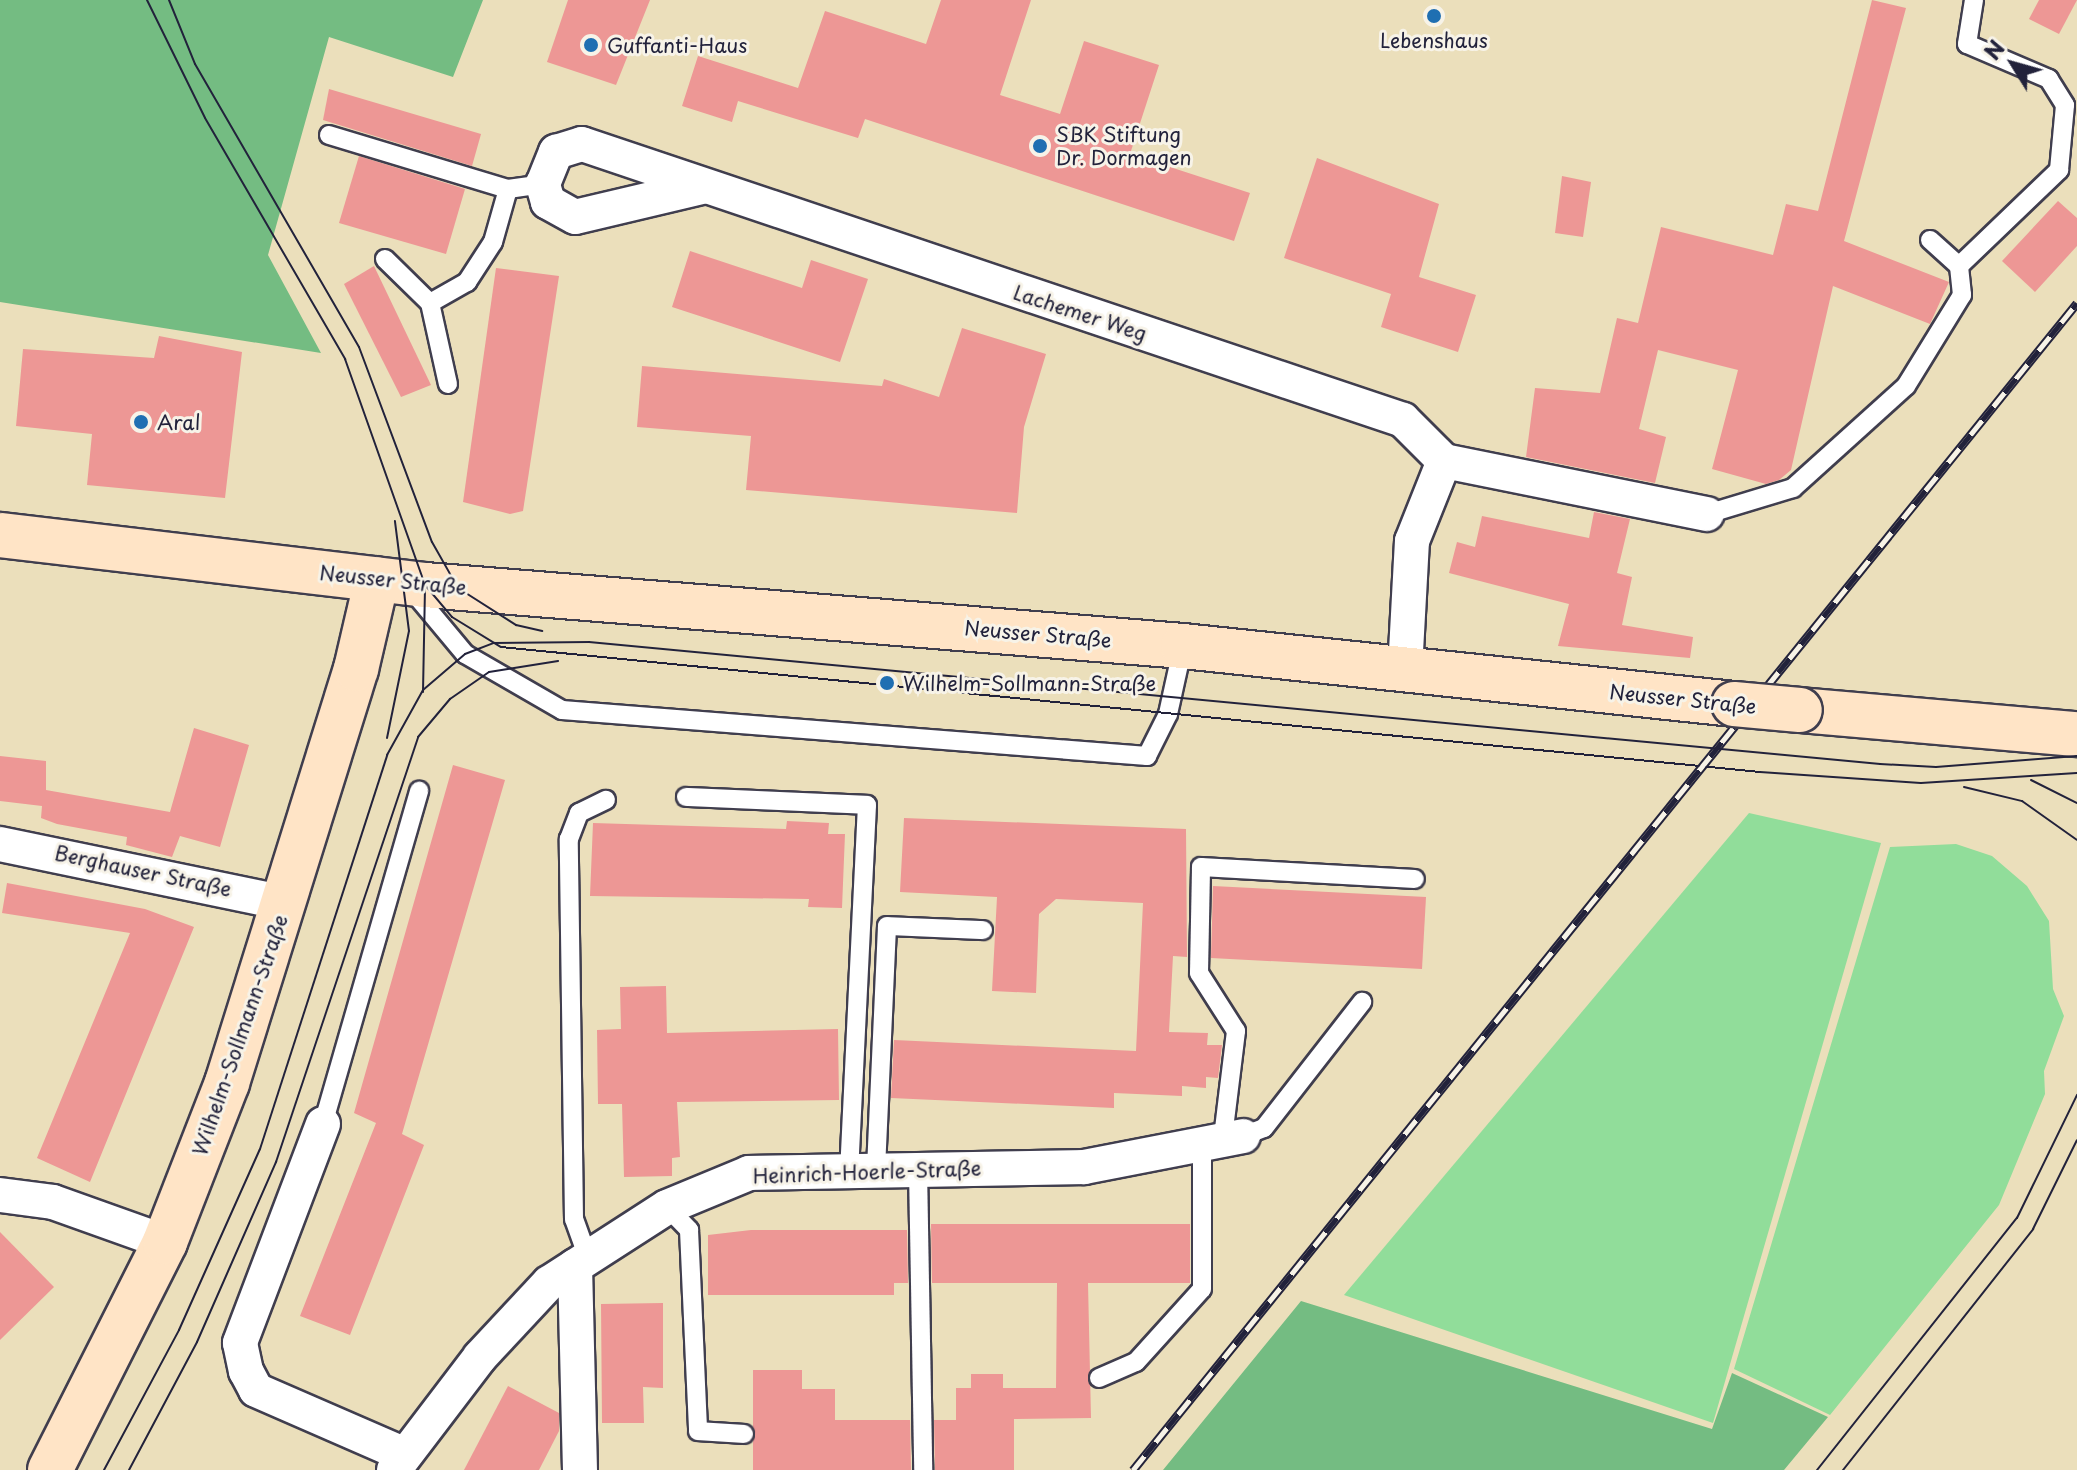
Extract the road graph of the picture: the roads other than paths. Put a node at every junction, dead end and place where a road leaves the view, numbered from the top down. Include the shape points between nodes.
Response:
1 (1974, 0) edge
2 (329, 135) dead end
3 (543, 184) junction
4 (702, 187) junction
5 (508, 189) junction
6 (1930, 240) dead end
7 (385, 259) dead end
8 (1959, 266) junction
9 (430, 303) junction
10 (448, 384) dead end
11 (1444, 461) junction
12 (1707, 514) joint
13 (0, 535) edge
14 (391, 581) junction
15 (1183, 646) junction
16 (1405, 670) junction
17 (2077, 734) edge
18 (419, 791) dead end
19 (686, 797) dead end
20 (606, 800) dead end
21 (0, 844) edge
22 (1415, 879) dead end
23 (284, 903) junction
24 (983, 930) dead end
25 (1362, 1002) dead end
26 (323, 1124) joint
27 (1223, 1138) junction
28 (918, 1169) junction
29 (862, 1170) junction
30 (1, 1196) edge
31 (667, 1207) junction
32 (165, 1242) junction
33 (582, 1262) junction
34 (1099, 1378) dead end
35 (744, 1434) dead end
36 (399, 1462) edge
37 (50, 1470) edge
38 (580, 1470) edge
39 (923, 1470) edge

1 - 8 lane via 1967,44 2049,79 2065,105 2059,170
2 - 5 lane
3 - 4 street via 548,202 575,217
3 - 4 street, Lachemer Weg via 556,152 582,144
3 - 5 lane
4 - 11 street, Lachemer Weg via 1403,420
5 - 9 lane via 493,242 467,282
6 - 8 lane
7 - 9 lane
8 - 12 lane via 1962,295 1906,386 1793,488
9 - 10 lane
11 - 12 street
11 - 16 street via 1412,541
13 - 14 main road, Neusser Straße
14 - 15 main road, Neusser Straße
14 - 15 lane via 465,654 509,685 562,710 1147,756 1168,714
14 - 23 main road, Wilhelm-Sollmann-Straße
15 - 16 main road, Neusser Straße
16 - 17 main road, Neusser Straße, bridge
18 - 26 lane, Heinrich-Hoerle-Straße
19 - 29 lane via 867,805
20 - 33 lane via 579,813 569,839 574,1219
21 - 23 street, Berghauser Straße
22 - 27 lane via 1201,867 1199,973 1236,1031
23 - 32 main road, Wilhelm-Sollmann-Straße
24 - 29 lane via 887,926
25 - 27 lane via 1264,1128
26 - 36 street, Heinrich-Hoerle-Straße via 244,1330 246,1371 256,1390
27 - 28 street, Heinrich-Hoerle-Straße via 1084,1167
27 - 34 lane via 1202,1289 1136,1362
28 - 29 street, Heinrich-Hoerle-Straße
28 - 39 lane
29 - 31 street, Heinrich-Hoerle-Straße via 749,1173
30 - 32 street via 53,1202
31 - 33 street, Heinrich-Hoerle-Straße
31 - 35 lane via 689,1230 698,1431
32 - 37 main road, Wilhelm-Sollmann-Straße
33 - 36 street, Heinrich-Hoerle-Straße via 549,1283 480,1357
33 - 38 street

